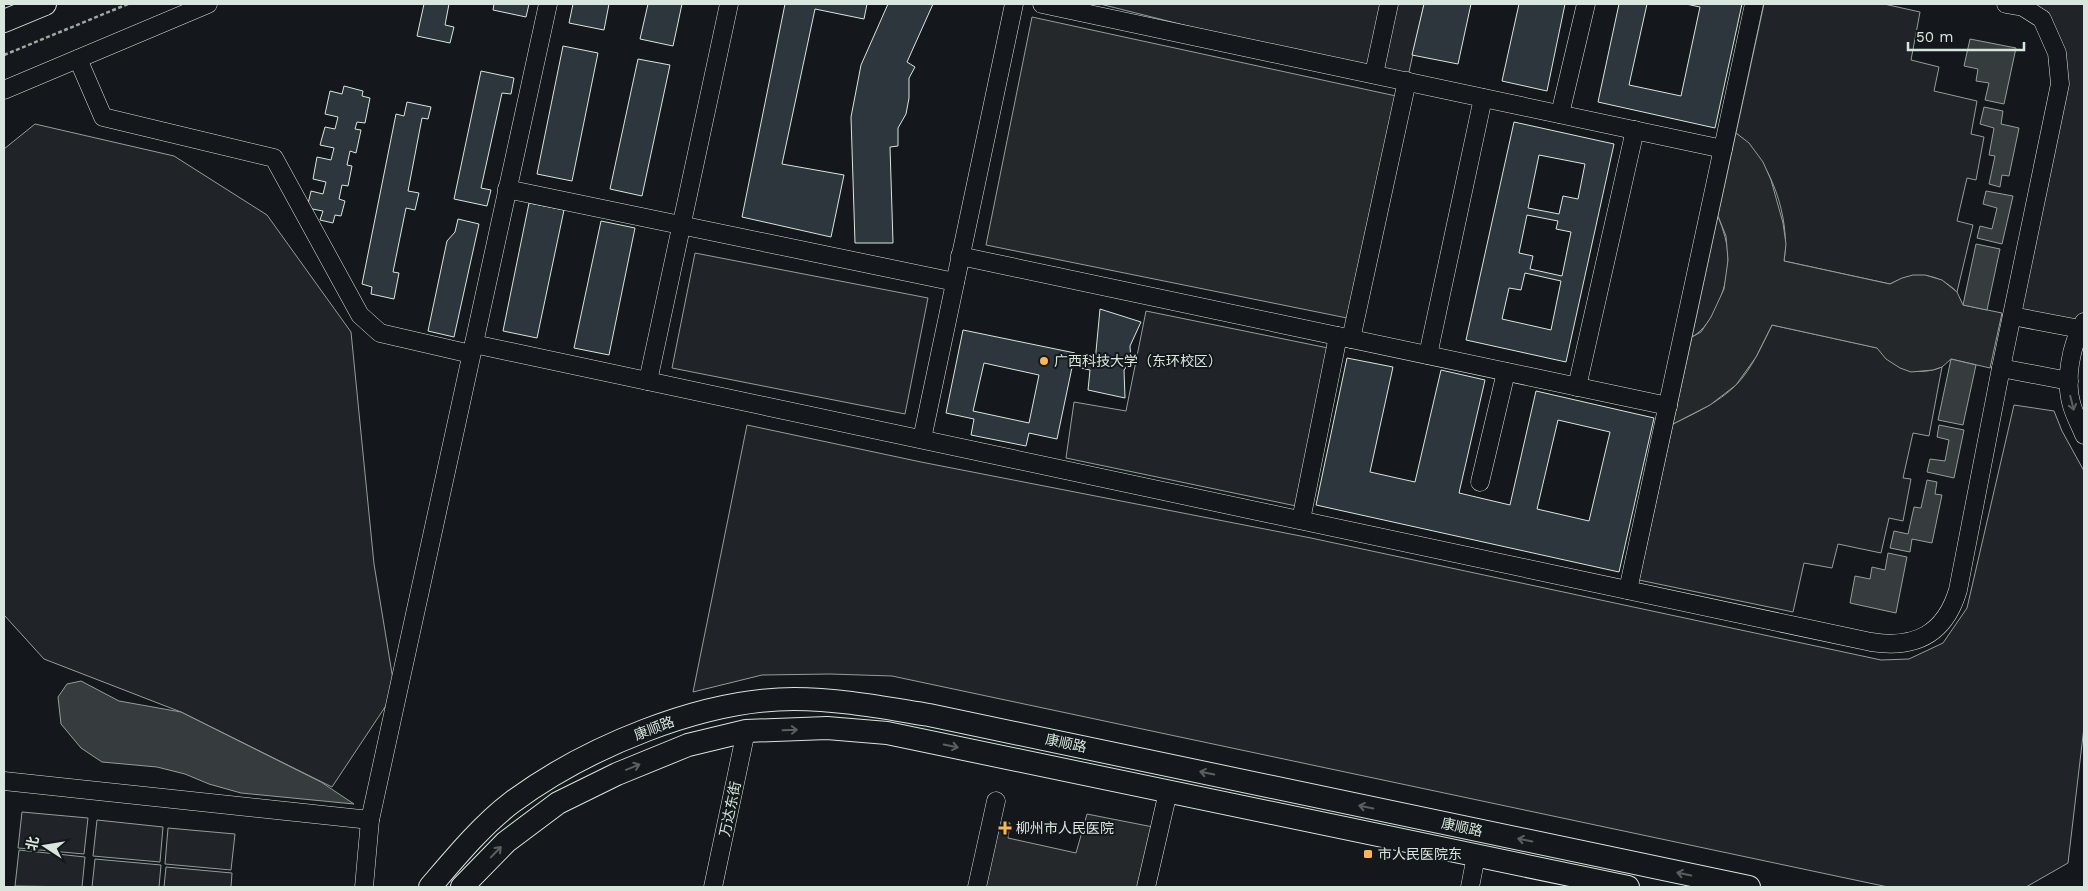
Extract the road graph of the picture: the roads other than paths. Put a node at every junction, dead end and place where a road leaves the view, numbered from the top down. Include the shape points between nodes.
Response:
1 (45, 4) edge
2 (208, 4) edge
3 (548, 4) edge
4 (729, 4) edge
5 (1014, 4) edge
6 (1042, 4) edge
7 (1388, 4) edge
8 (1586, 4) edge
9 (1754, 4) edge
10 (2006, 4) edge
11 (4, 21) edge
12 (78, 59) junction
13 (1374, 74) junction
14 (1407, 81) junction
15 (4, 90) edge
16 (1483, 98) junction
17 (1560, 114) junction
18 (1635, 130) junction
19 (1723, 149) junction
20 (507, 189) junction
21 (682, 224) junction
22 (960, 256) junction
23 (955, 282) junction
24 (2012, 316) junction
25 (2082, 325) edge
26 (1344, 338) junction
27 (472, 349) junction
28 (1428, 355) junction
29 (2001, 368) junction
30 (1506, 372) junction
31 (648, 381) junction
32 (2068, 381) junction
33 (1577, 387) junction
34 (1668, 406) junction
35 (2084, 435) edge
36 (922, 440) junction
37 (1480, 482) dead end
38 (1301, 520) junction
39 (1628, 590) junction
40 (746, 731) junction
41 (4, 781) edge
42 (1168, 792) junction
43 (996, 801) dead end
44 (370, 820) junction
45 (1476, 856) junction
46 (364, 887) edge
47 (430, 887) edge
48 (462, 887) edge
49 (714, 887) edge
50 (977, 887) edge
51 (1146, 887) edge
52 (1470, 887) edge
53 (1628, 887) edge
54 (1749, 887) edge

1 - 11 main road
2 - 12 street
3 - 20 street
4 - 21 street
5 - 22 street
6 - 13 street
7 - 13 street
8 - 17 street
9 - 19 street
10 - 24 street via 2023,7 2042,19 2056,53 2060,84
12 - 15 street
12 - 27 street via 103,117 274,158 360,315 380,333
13 - 14 street
14 - 16 street
14 - 26 street
16 - 17 street
16 - 28 street
17 - 18 street
18 - 19 street
18 - 33 street
19 - 34 street
20 - 21 street
20 - 27 street
21 - 23 street
21 - 31 street
22 - 23 street
22 - 26 street
23 - 36 street
24 - 25 street
24 - 29 street
25 - 32 street via 2073,349
26 - 28 street
26 - 38 street
27 - 31 street
27 - 44 street
28 - 30 street
29 - 32 street
29 - 39 street via 1954,604 1935,629 1920,639 1902,644 1870,642
30 - 33 street
30 - 37 street
31 - 36 street
32 -> 35 street via 2072,404
33 - 34 street
34 - 39 street
36 - 38 street
38 - 39 street
40 -> 42 main road, 康顺路 via 827,728 887,733
48 -> 40 main road, 康顺路 via 506,842 558,803 688,745
40 - 49 street, 万达东街
41 - 44 street
42 - 45 main road, 康顺路
42 - 51 street
43 - 50 street
44 - 46 street
45 - 52 street
45 - 53 main road, 康顺路
54 -> 47 main road, 康顺路 via 929,715 840,701 794,699 745,703 684,716 552,775 510,804 464,848

